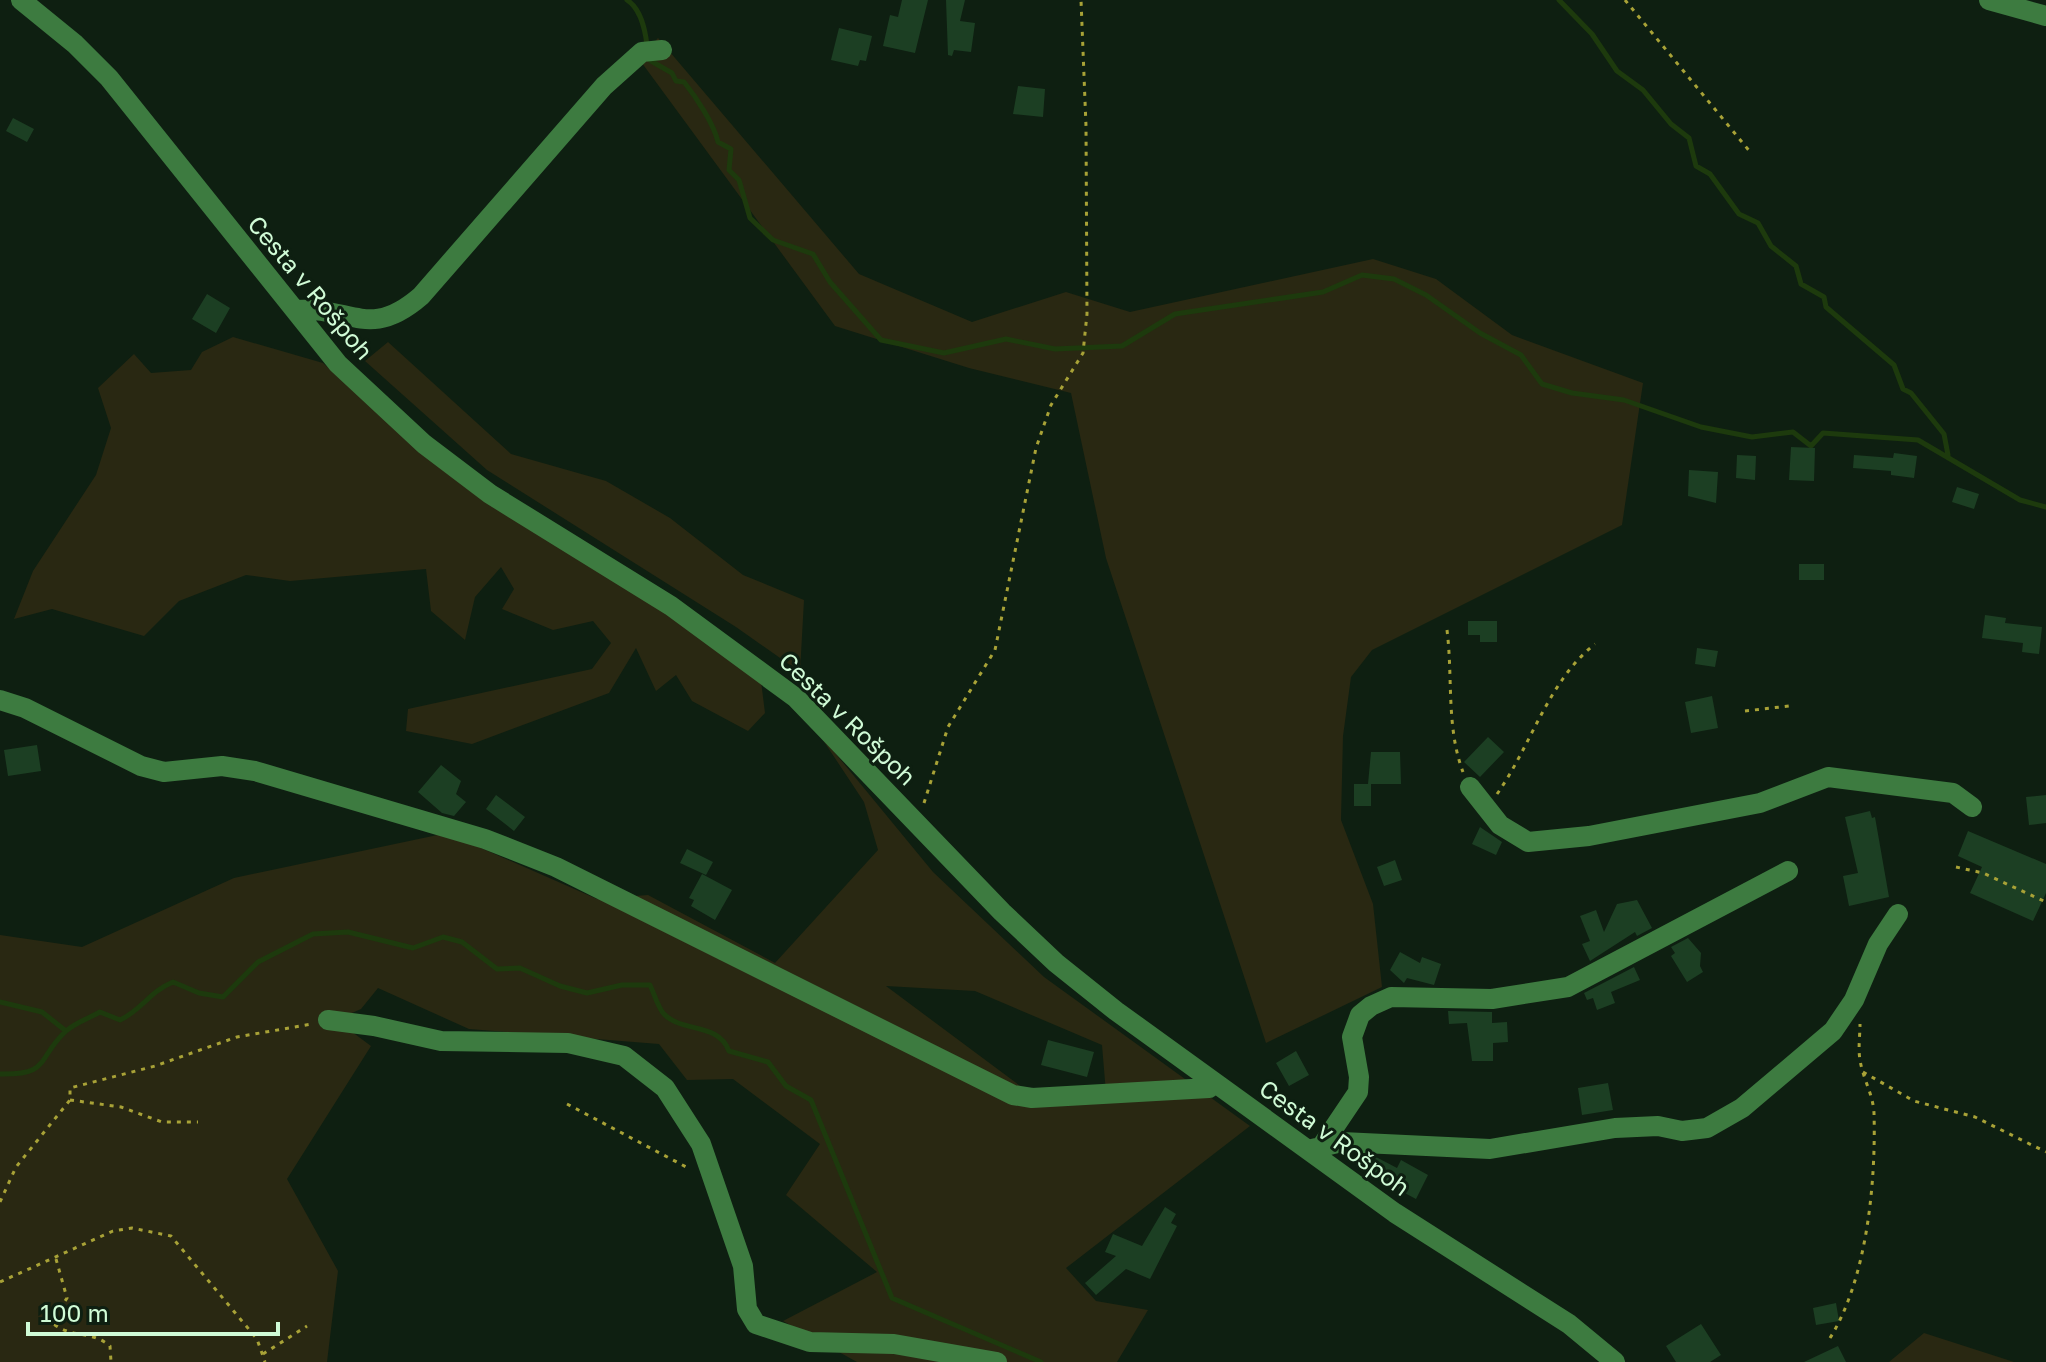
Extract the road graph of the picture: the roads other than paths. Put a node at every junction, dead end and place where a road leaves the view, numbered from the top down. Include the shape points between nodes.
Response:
1 (21, 0) edge
2 (1989, 0) edge
3 (2046, 16) edge
4 (662, 50) dead end
5 (295, 310) junction
6 (0, 700) edge
7 (1470, 787) road end
8 (1972, 807) dead end
9 (1788, 871) dead end
10 (1898, 914) dead end
11 (328, 1020) road end
12 (1215, 1083) junction
13 (1316, 1148) junction
14 (997, 1362) edge
15 (1615, 1362) edge

1 - 5 street, Cesta v Rošpoh via 109,78
2 - 3 street
4 - 5 street via 642,52 604,86 399,315 359,321 315,309
5 - 12 street, Cesta v Rošpoh via 338,364 424,444 490,494 671,606 796,698 1056,963
6 - 12 street via 141,766 164,772 222,766 255,771 485,839 556,867 1013,1095 1209,1088
7 - 8 street via 1486,810 1520,840 1537,842 1760,803 1828,777 1953,793
9 - 13 street via 1568,987 1492,999 1391,997 1371,1006 1360,1015 1352,1037 1358,1092
10 - 13 street via 1833,1031 1742,1108 1707,1128 1615,1128 1490,1149 1342,1142
11 - 14 street via 415,1038 568,1043 624,1056 665,1088 701,1144 739,1253 747,1309 756,1324 810,1342 894,1344
12 - 13 street, Cesta v Rošpoh
13 - 15 street, Cesta v Rošpoh via 1395,1213 1569,1324

